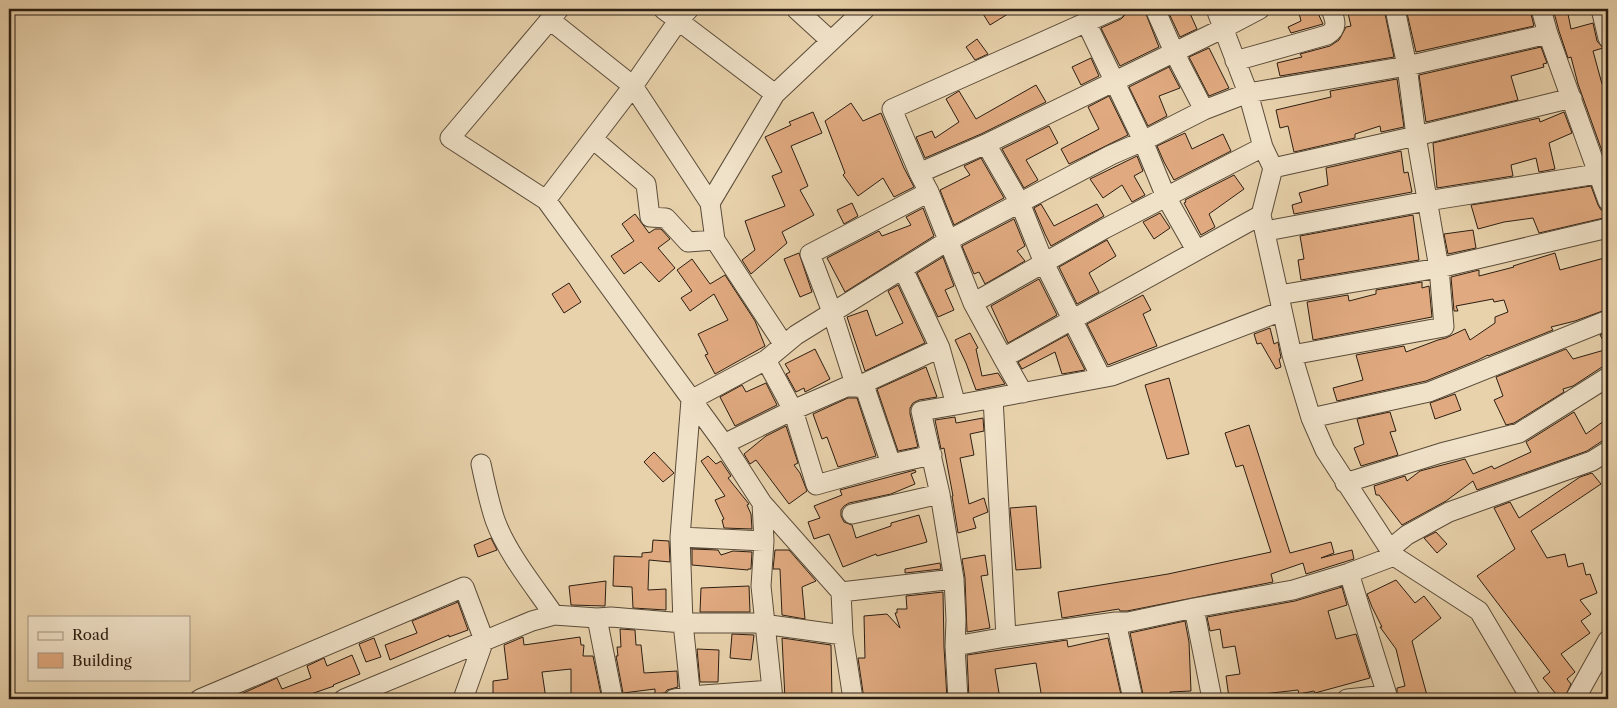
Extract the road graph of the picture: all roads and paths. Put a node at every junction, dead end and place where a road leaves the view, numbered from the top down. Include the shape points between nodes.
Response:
1 (663, 9) edge
2 (796, 9) edge
3 (865, 9) edge
4 (1116, 9) edge
5 (1155, 9) edge
6 (1216, 9) edge
7 (1260, 9) edge
8 (1330, 9) edge
9 (1394, 9) edge
10 (1540, 9) edge
11 (1601, 9) edge
12 (555, 14) edge
13 (683, 15) edge
14 (1086, 22) junction
15 (1224, 28) junction
16 (1548, 34) junction
17 (1608, 38) edge
18 (831, 41) junction
19 (1174, 52) junction
20 (1235, 60) junction
21 (1407, 66) junction
22 (1115, 81) junction
23 (633, 86) junction
24 (1248, 93) junction
25 (775, 94) junction
26 (1572, 98) junction
27 (1204, 110) junction
28 (1416, 136) junction
29 (593, 139) junction
30 (1143, 141) junction
31 (986, 144) junction
32 (1263, 147) junction
33 (1272, 168) junction
34 (919, 173) junction
35 (1603, 178) edge
36 (929, 192) junction
37 (1166, 197) junction
38 (546, 200) junction
39 (1427, 201) junction
40 (1608, 201) edge
41 (710, 203) junction
42 (1020, 203) junction
43 (1264, 223) junction
44 (1608, 228) edge
45 (714, 240) junction
46 (948, 240) junction
47 (1196, 250) junction
48 (1044, 263) junction
49 (1439, 268) junction
50 (903, 269) junction
51 (974, 303) junction
52 (1280, 303) junction
53 (832, 312) junction
54 (1608, 320) edge
55 (1072, 321) junction
56 (784, 344) junction
57 (940, 348) junction
58 (1292, 355) junction
59 (1003, 358) junction
60 (766, 360) junction
61 (1101, 377) junction
62 (1608, 377) edge
63 (856, 387) junction
64 (1023, 393) junction
65 (993, 398) junction
66 (691, 400) junction
67 (956, 405) junction
68 (793, 410) junction
69 (1311, 418) junction
70 (724, 444) junction
71 (1608, 451) edge
72 (932, 456) junction
73 (481, 464) dead end
74 (891, 464) junction
75 (1346, 483) junction
76 (940, 494) junction
77 (762, 503) junction
78 (852, 514) dead end
79 (680, 537) junction
80 (764, 541) junction
81 (1392, 552) junction
82 (1349, 573) junction
83 (954, 580) junction
84 (841, 592) junction
85 (1194, 608) junction
86 (554, 615) junction
87 (597, 618) junction
88 (1116, 622) junction
89 (683, 623) junction
90 (766, 625) junction
91 (843, 635) junction
92 (1006, 637) junction
93 (484, 640) junction
94 (1608, 640) edge
95 (955, 646) junction
96 (772, 695) edge
97 (1388, 697) edge
98 (685, 698) edge
99 (200, 699) edge
100 (344, 699) edge
101 (463, 699) edge
102 (613, 699) edge
103 (852, 699) edge
104 (958, 699) edge
105 (1134, 699) edge
106 (1212, 699) edge
107 (1347, 699) edge
108 (1531, 699) edge
109 (1575, 699) edge

1 - 13 street
2 - 18 street
3 - 18 street
4 - 14 street
5 - 19 street
6 - 15 street
7 - 15 street
8 - 20 street via 1336,21 1333,32
9 - 21 street
10 - 16 street
11 - 17 street
12 - 23 street
12 - 38 street via 450,138
13 - 23 street
13 - 25 street
14 - 22 street
14 - 34 street via 892,108
15 - 19 street
15 - 20 street
16 - 21 street
16 - 26 street
18 - 25 street
19 - 22 street
19 - 27 street
20 - 24 street
21 - 24 street
21 - 28 street
22 - 30 street
22 - 31 street
23 - 29 street
23 - 41 street
24 - 27 street
24 - 32 street
25 - 41 street
26 - 28 street
26 - 35 street
27 - 30 street
28 - 33 street
28 - 39 street
29 - 38 street
29 - 45 street via 646,184 650,217 666,218 688,242
30 - 37 street
30 - 42 street
31 - 34 street
31 - 42 street
32 - 33 street
32 - 37 street
33 - 43 street
34 - 36 street
35 - 39 street
35 - 40 street
36 - 46 street
36 - 53 street via 810,254
37 - 47 street
37 - 48 street
38 - 66 street
39 - 43 street
39 - 49 street
41 - 45 street
42 - 46 street
42 - 48 street
43 - 47 street
43 - 52 street
44 - 49 street
45 - 56 street
46 - 50 street
46 - 51 street
47 - 55 street
48 - 51 street
48 - 55 street
49 - 52 street
49 - 58 street via 1444,327
50 - 53 street
50 - 57 street
51 - 59 street
52 - 58 street
52 - 61 street via 1112,376
53 - 56 street
53 - 63 street
54 - 69 street via 1429,392
55 - 59 street
55 - 61 street
56 - 60 street
57 - 63 street
57 - 67 street
58 - 69 street
59 - 64 street
60 - 66 street
60 - 68 street
61 - 64 street
62 - 75 street via 1519,433
63 - 68 street via 846,387
63 - 74 street via 865,388
64 - 65 street
65 - 67 street
65 - 92 street
66 - 70 street
66 - 79 street
67 - 72 street via 922,411
68 - 70 street
68 - 74 street via 816,486
69 - 75 street via 1325,450
70 - 77 street
71 - 81 street via 1592,461 1449,512 1407,535
72 - 74 street
72 - 76 street
73 - 86 street via 493,512 504,538
75 - 81 street
76 - 78 street
76 - 83 street
77 - 80 street
77 - 84 street
79 - 80 street
79 - 89 street
80 - 90 street via 761,586
81 - 82 street
81 - 108 street via 1479,611
82 - 85 street via 1293,590
82 - 97 street
83 - 84 street
83 - 95 street
84 - 91 street
85 - 88 street
85 - 106 street
86 - 87 street
86 - 93 street
87 - 89 street
87 - 102 street
88 - 92 street
88 - 105 street
89 - 90 street
89 - 98 street
90 - 91 street
90 - 96 street
91 - 103 street
92 - 95 street
93 - 99 street via 464,587
93 - 100 street
93 - 101 street
94 - 109 street
95 - 104 street
96 - 98 street
97 - 107 street

